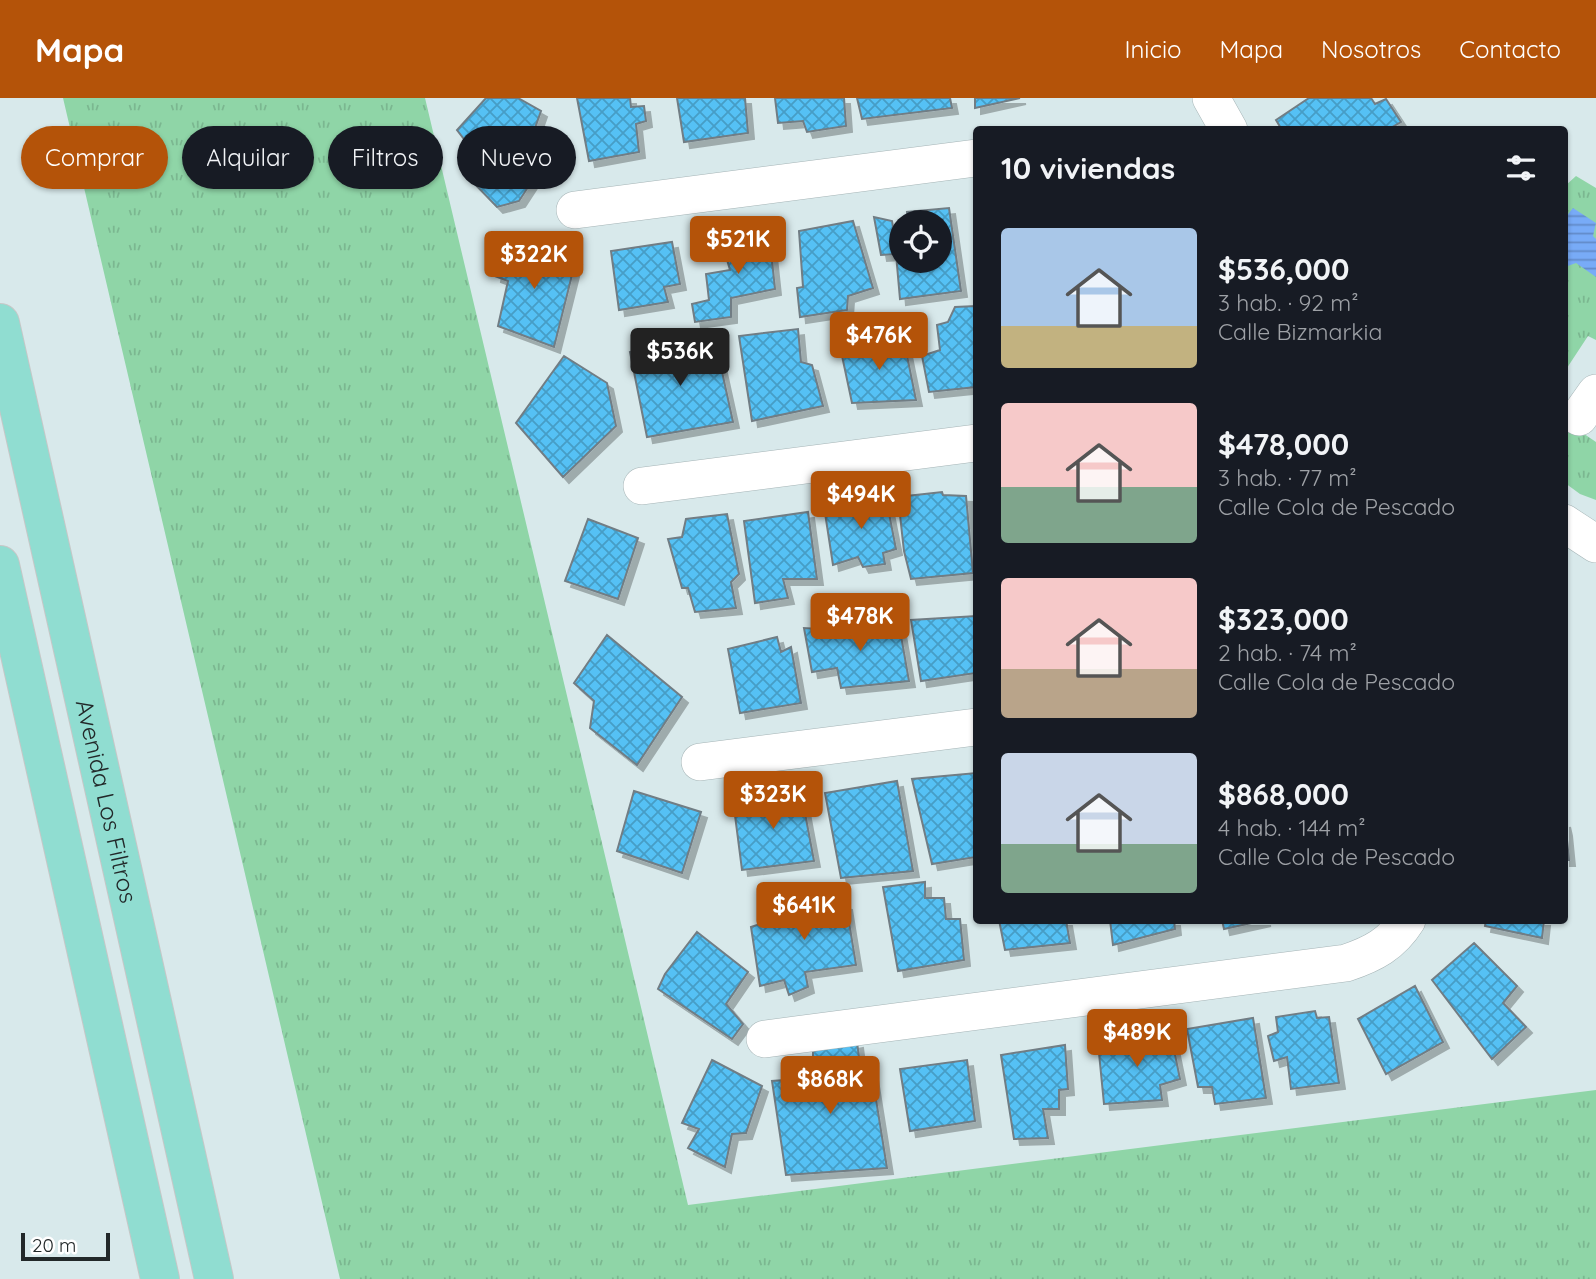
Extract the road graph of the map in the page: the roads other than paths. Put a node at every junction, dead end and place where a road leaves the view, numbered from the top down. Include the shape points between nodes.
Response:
1 (973, 158) edge
2 (575, 210) dead end
3 (0, 323) edge
4 (973, 443) edge
5 (642, 486) dead end
6 (1568, 526) edge
7 (1596, 544) edge
8 (1596, 555) edge
9 (0, 565) edge
10 (973, 727) edge
11 (701, 762) dead end
12 (1404, 924) edge
13 (765, 1039) dead end
14 (160, 1279) edge
15 (214, 1279) edge

1 - 2 street
3 - 15 main road, Avenida Los Filtros
4 - 5 street
6 - 7 street
7 - 8 street
9 - 14 main road
10 - 11 street
12 - 13 street via 1382,948 1346,962

